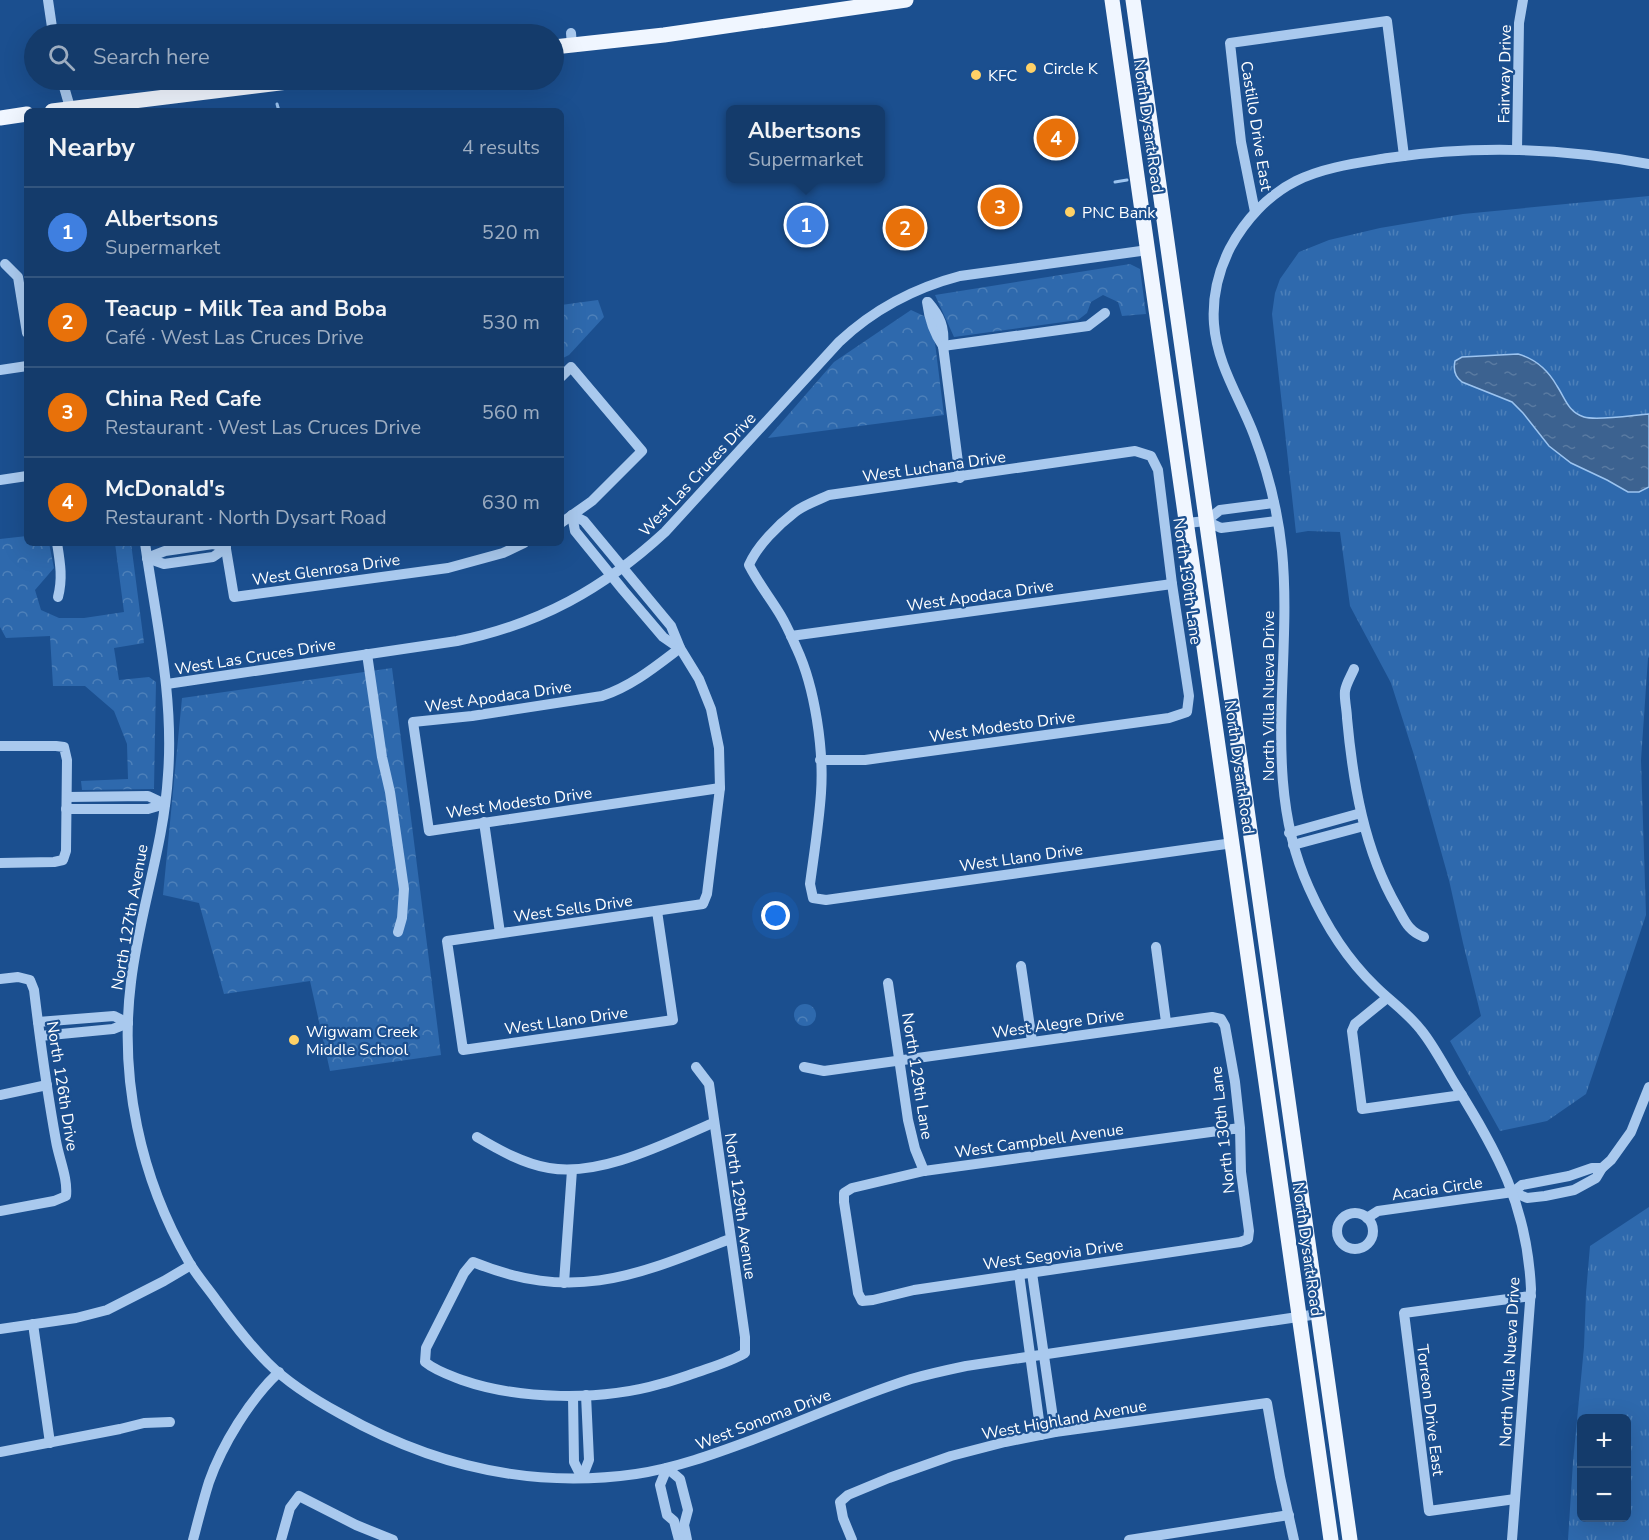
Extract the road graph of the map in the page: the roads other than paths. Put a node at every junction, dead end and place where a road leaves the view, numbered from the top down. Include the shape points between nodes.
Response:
1 (48, 0) edge
2 (906, 0) edge
3 (1112, 0) edge
4 (1133, 0) edge
5 (1523, 0) edge
6 (52, 24) edge
7 (564, 43) edge
8 (65, 90) edge
9 (226, 90) edge
10 (70, 108) edge
11 (87, 108) edge
12 (24, 114) edge
13 (0, 118) edge
14 (1517, 150) junction
15 (1404, 156) junction
16 (1649, 164) edge
17 (1256, 212) junction
18 (1168, 247) junction
19 (1148, 250) junction
20 (5, 264) dead end
21 (922, 288) junction
22 (1105, 313) dead end
23 (24, 314) edge
24 (943, 346) junction
25 (24, 366) edge
26 (0, 370) edge
27 (564, 374) edge
28 (1151, 456) joint
29 (24, 476) edge
30 (960, 478) junction
31 (0, 480) edge
32 (1274, 503) junction
33 (572, 515) junction
34 (1277, 520) junction
35 (564, 521) edge
36 (1206, 521) junction
37 (1187, 523) junction
38 (57, 546) edge
39 (145, 546) edge
40 (226, 546) edge
41 (518, 546) edge
42 (147, 558) junction
43 (622, 568) junction
44 (611, 576) junction
45 (1172, 584) junction
46 (58, 597) dead end
47 (791, 636) junction
48 (680, 648) junction
49 (367, 654) junction
50 (1354, 669) dead end
51 (167, 684) junction
52 (1186, 712) joint
53 (0, 746) edge
54 (820, 760) junction
55 (720, 788) junction
56 (67, 796) junction
57 (165, 804) junction
58 (66, 809) junction
59 (1361, 813) junction
60 (484, 822) junction
61 (1364, 826) junction
62 (429, 831) joint
63 (1289, 832) junction
64 (1233, 843) junction
65 (1293, 845) junction
66 (0, 863) edge
67 (657, 910) junction
68 (398, 932) dead end
69 (500, 933) junction
70 (1424, 937) dead end
71 (1155, 947) dead end
72 (1021, 966) dead end
73 (0, 979) edge
74 (888, 983) dead end
75 (1387, 998) junction
76 (1221, 1019) joint
77 (38, 1022) junction
78 (1166, 1022) junction
79 (128, 1023) junction
80 (40, 1036) junction
81 (1032, 1041) junction
82 (463, 1050) joint
83 (899, 1060) junction
84 (696, 1067) dead end
85 (804, 1067) dead end
86 (46, 1085) junction
87 (1649, 1088) edge
88 (0, 1095) edge
89 (1462, 1095) junction
90 (713, 1123) junction
91 (1240, 1128) junction
92 (477, 1137) dead end
93 (572, 1170) junction
94 (924, 1171) junction
95 (1513, 1192) junction
96 (0, 1211) edge
97 (1367, 1218) dead end
98 (730, 1239) junction
99 (1248, 1239) joint
100 (191, 1265) junction
101 (1032, 1273) junction
102 (1019, 1274) junction
103 (564, 1283) junction
104 (1531, 1296) junction
105 (862, 1301) joint
106 (1317, 1314) junction
107 (1300, 1317) junction
108 (33, 1324) junction
109 (0, 1329) edge
110 (248, 1341) joint
111 (1044, 1355) junction
112 (1030, 1357) junction
113 (279, 1372) junction
114 (586, 1395) junction
115 (573, 1396) junction
116 (170, 1422) dead end
117 (1055, 1432) junction
118 (1041, 1435) junction
119 (50, 1443) junction
120 (0, 1452) edge
121 (667, 1468) junction
122 (582, 1478) junction
123 (1515, 1499) junction
124 (1289, 1515) junction
125 (193, 1540) edge
126 (281, 1540) edge
127 (393, 1540) edge
128 (679, 1540) edge
129 (687, 1540) edge
130 (852, 1540) edge
131 (1129, 1540) edge
132 (1294, 1540) edge
133 (1331, 1540) edge
134 (1350, 1540) edge
135 (1512, 1540) edge

1 - 6 street
2 - 7 main road via 664,35
3 - 19 main road, North Dysart Road
4 - 18 main road, North Dysart Road
5 - 14 street, Fairway Drive via 1519,23
8 - 10 street
9 - 11 main road
12 - 13 main road
14 - 15 street, North Villa Nueva Drive
14 - 16 street, North Villa Nueva Drive via 1582,153
15 - 17 street, North Villa Nueva Drive via 1313,174 1287,186
15 - 17 street, Castillo Drive East via 1387,21 1230,43 1240,142
17 - 32 street, North Villa Nueva Drive via 1235,238 1220,272 1213,320 1219,355 1255,438
18 - 19 main road
18 - 36 main road, North Dysart Road
19 - 21 street, West Las Cruces Drive via 960,276
19 - 37 main road, North Dysart Road
20 - 23 street via 18,277
21 - 24 street via 929,317 945,333
21 - 43 street, West Las Cruces Drive via 856,326 677,520
22 - 24 street via 1088,326
24 - 30 street
25 - 26 street
27 - 33 street via 571,367 642,451 592,501
28 - 30 street, West Luchana Drive via 1135,451
28 - 45 street, North 130th Lane via 1158,470
29 - 31 street
30 - 47 street, West Luchana Drive via 829,495 796,511 768,537 749,565
32 - 34 street, North Villa Nueva Drive
32 - 36 street via 1220,510
33 - 35 street
33 - 43 street via 584,521
33 - 44 street via 576,531
34 - 36 street via 1221,528
34 - 63 street, North Villa Nueva Drive via 1284,587 1282,781
36 - 37 street
36 - 106 main road, North Dysart Road
37 - 64 main road, North Dysart Road
38 - 46 street via 61,572
39 - 42 street, North 127th Avenue
40 - 41 street, West Glenrosa Drive via 234,597 448,568
40 - 42 street via 213,557 164,564
42 - 51 street, North 127th Avenue
43 - 44 street, West Las Cruces Drive
43 - 48 street via 671,626
44 - 48 street via 663,637
44 - 49 street, West Las Cruces Drive via 551,612 484,636
45 - 47 street, West Apodaca Drive
45 - 52 street, North 130th Lane via 1189,696
47 - 54 street via 806,670 816,714
48 - 55 street via 711,709 719,748
48 - 62 street, West Apodaca Drive via 642,677 602,696 413,722
49 - 51 street, West Las Cruces Drive
49 - 68 street via 404,889
50 - 59 street via 1345,690
51 - 57 street, North 127th Avenue via 170,749
52 - 54 street, West Modesto Drive via 1169,718 865,760
53 - 56 street via 64,747
54 - 64 street, West Llano Drive via 821,790 810,884 813,898 826,900
55 - 60 street, West Modesto Drive
55 - 67 street, West Sells Drive via 703,904
56 - 57 street via 148,796
56 - 58 street
57 - 58 street via 148,809
57 - 79 street, North 127th Avenue via 136,945
58 - 66 street via 63,860
59 - 61 street
59 - 63 street
60 - 62 street, West Modesto Drive
60 - 69 street
61 - 65 street
61 - 70 street via 1388,891 1408,926
63 - 65 street, North Villa Nueva Drive
64 - 107 main road, North Dysart Road
65 - 75 street, North Villa Nueva Drive via 1307,885 1336,938
67 - 69 street, West Sells Drive
67 - 82 street, West Llano Drive via 673,1020
69 - 82 street, West Sells Drive via 447,941
71 - 78 street
72 - 81 street
73 - 77 street, North 126th Drive via 30,980
74 - 83 street, North 129th Lane
75 - 89 street, North Villa Nueva Drive via 1422,1031
75 - 89 street via 1355,1024 1352,1031 1362,1109
76 - 78 street, West Alegre Drive
76 - 91 street, North 130th Lane
77 - 79 street via 114,1016
77 - 80 street, North 126th Drive
78 - 81 street, West Alegre Drive
79 - 80 street via 113,1029
79 - 100 street, North 127th Avenue via 130,1086 140,1140 156,1192
80 - 86 street, North 126th Drive
81 - 83 street, West Alegre Drive
83 - 85 street, West Alegre Drive via 824,1071
83 - 94 street, North 129th Lane via 908,1120
84 - 90 street, North 129th Avenue via 709,1084
86 - 88 street
86 - 96 street, North 126th Drive via 66,1196
87 - 95 street, Acacia Circle via 1631,1132 1596,1178 1574,1190 1527,1198
89 - 95 street, North Villa Nueva Drive
90 - 93 street via 620,1161
90 - 98 street, North 129th Avenue
91 - 94 street, West Campbell Avenue
91 - 99 street, North 130th Lane
92 - 93 street via 530,1162
93 - 103 street
94 - 105 street, West Campbell Avenue via 844,1193
95 - 97 street, Acacia Circle via 1378,1211
95 - 104 street, North Villa Nueva Drive via 1526,1237
98 - 103 street via 637,1274 592,1283
98 - 114 street, North 129th Avenue via 746,1353 659,1385
99 - 101 street, West Segovia Drive
100 - 108 street via 107,1310
100 - 110 street, North 127th Avenue
101 - 102 street, West Segovia Drive
101 - 111 street
102 - 105 street, West Segovia Drive
102 - 112 street
103 - 115 street via 518,1277 473,1262 426,1348 425,1362 432,1369 476,1385
104 - 123 street, North Villa Nueva Drive
104 - 123 street, Torreon Drive East via 1404,1313 1429,1511
106 - 107 street, West Sonoma Drive
106 - 134 main road, North Dysart Road
107 - 111 street, West Sonoma Drive
107 - 133 main road, North Dysart Road
108 - 109 street
108 - 119 street
110 - 113 street, West Sonoma Drive
111 - 112 street, West Sonoma Drive
111 - 117 street
112 - 118 street
112 - 121 street, West Sonoma Drive via 912,1379
113 - 122 street, West Sonoma Drive via 335,1411 418,1451 506,1474
113 - 125 street via 225,1445 209,1482
114 - 115 street
114 - 122 street via 589,1460
115 - 122 street via 574,1462
116 - 119 street via 144,1423
117 - 118 street, West Highland Avenue
117 - 124 street, West Highland Avenue via 1267,1403
118 - 130 street, West Highland Avenue via 951,1456 848,1495 840,1503
119 - 120 street
121 - 122 street, West Sonoma Drive
121 - 128 street via 660,1485 666,1515 674,1521
121 - 129 street via 680,1479 688,1510 684,1525
123 - 135 street, North Villa Nueva Drive
124 - 131 street
124 - 132 street
126 - 127 street via 290,1508 299,1496

